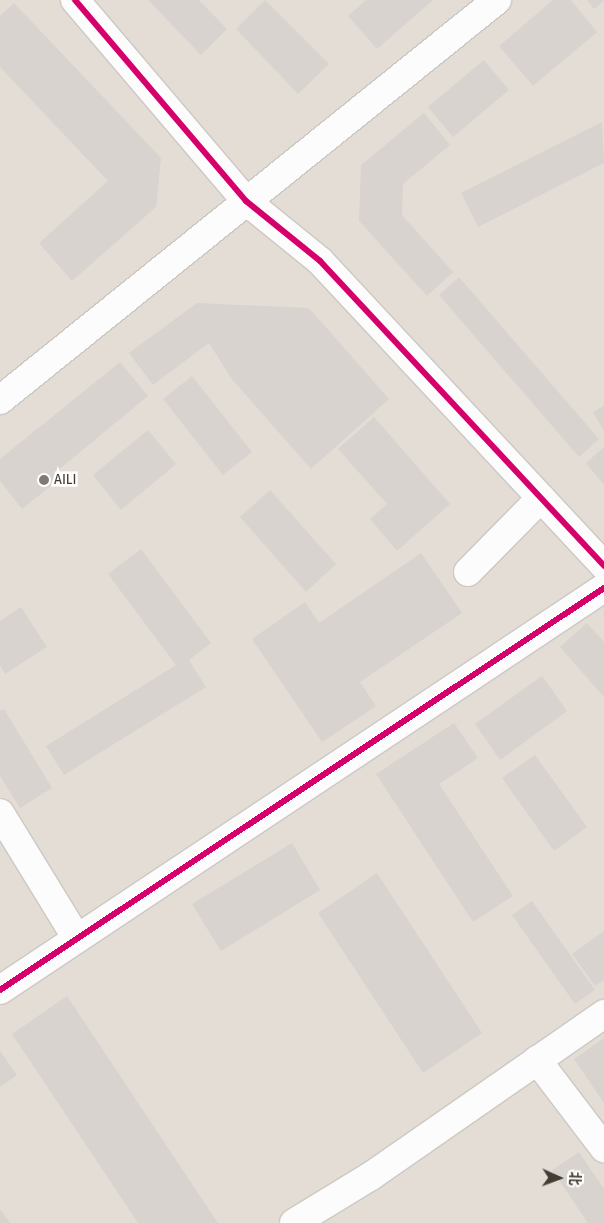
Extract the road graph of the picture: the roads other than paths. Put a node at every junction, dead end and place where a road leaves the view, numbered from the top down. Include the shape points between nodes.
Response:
1 (74, 0) edge
2 (497, 0) edge
3 (246, 201) junction
4 (0, 400) edge
5 (541, 498) junction
6 (604, 566) edge
7 (468, 572) dead end
8 (604, 588) edge
9 (0, 813) edge
10 (76, 937) junction
11 (0, 990) edge
12 (604, 1014) edge
13 (537, 1060) junction
14 (604, 1148) edge
15 (302, 1221) edge

1 - 3 street
2 - 3 street
3 - 4 street
3 - 5 street via 320,262
5 - 6 street
5 - 7 street
8 - 10 street
9 - 10 street
10 - 11 street
12 - 13 street
13 - 14 street
13 - 15 street

